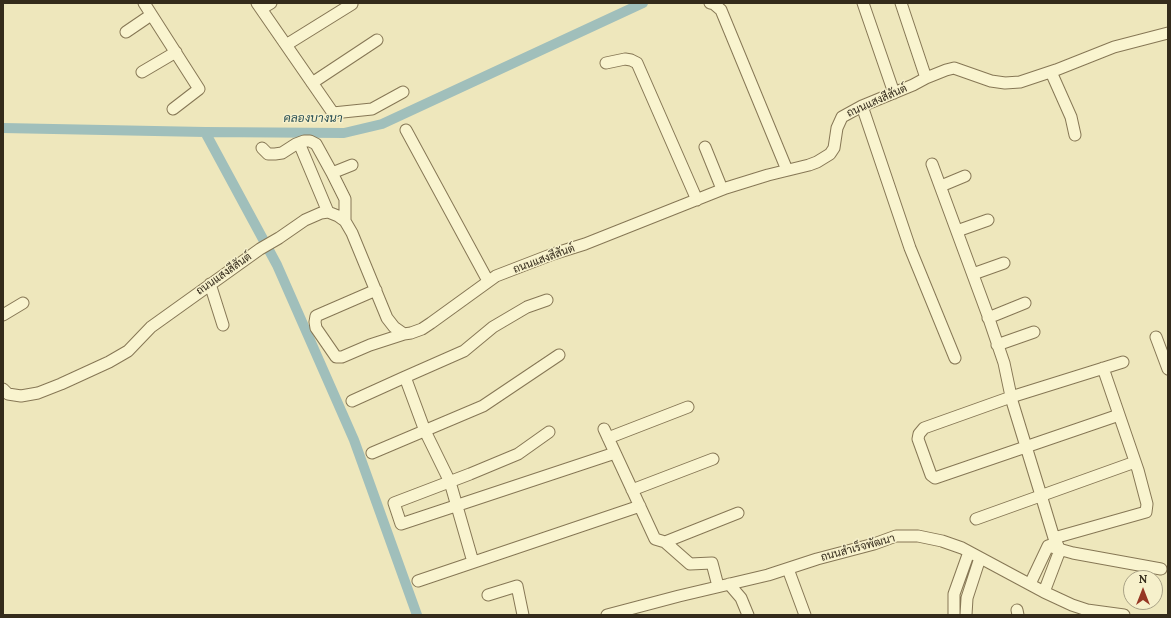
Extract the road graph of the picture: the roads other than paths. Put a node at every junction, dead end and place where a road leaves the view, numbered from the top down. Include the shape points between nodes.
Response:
1 (144, 3) edge
2 (272, 3) edge
3 (710, 3) edge
4 (863, 3) edge
5 (901, 3) edge
6 (352, 4) dead end
7 (259, 6) edge
8 (152, 15) junction
9 (126, 32) dead end
10 (1168, 33) edge
11 (377, 40) dead end
12 (286, 45) junction
13 (176, 52) junction
14 (606, 63) dead end
15 (142, 72) dead end
16 (1051, 72) junction
17 (926, 78) junction
18 (312, 83) junction
19 (403, 92) dead end
20 (894, 93) junction
21 (862, 106) junction
22 (174, 109) dead end
23 (406, 130) dead end
24 (1075, 135) dead end
25 (299, 143) junction
26 (705, 147) dead end
27 (262, 148) dead end
28 (932, 164) dead end
29 (352, 165) dead end
30 (787, 170) junction
31 (332, 172) junction
32 (965, 176) dead end
33 (941, 186) junction
34 (722, 189) junction
35 (697, 200) junction
36 (328, 212) junction
37 (988, 220) dead end
38 (345, 221) junction
39 (957, 231) junction
40 (1004, 262) dead end
41 (973, 274) junction
42 (488, 281) junction
43 (210, 284) junction
44 (376, 290) junction
45 (547, 300) dead end
46 (23, 303) dead end
47 (1025, 303) dead end
48 (3, 315) edge
49 (988, 318) junction
50 (223, 325) dead end
51 (1034, 332) dead end
52 (404, 334) junction
53 (1156, 337) dead end
54 (997, 345) junction
55 (559, 355) dead end
56 (955, 358) dead end
57 (1123, 362) dead end
58 (1167, 363) edge
59 (1103, 368) junction
60 (405, 377) junction
61 (3, 389) edge
62 (1011, 397) junction
63 (352, 401) dead end
64 (688, 407) dead end
65 (1119, 416) junction
66 (425, 431) junction
67 (549, 432) dead end
68 (1026, 448) junction
69 (372, 452) dead end
70 (615, 452) junction
71 (713, 459) dead end
72 (1135, 462) junction
73 (450, 482) junction
74 (632, 490) junction
75 (1041, 496) junction
76 (457, 506) junction
77 (640, 506) junction
78 (738, 513) dead end
79 (976, 519) dead end
80 (665, 542) junction
81 (1055, 544) junction
82 (969, 552) junction
83 (980, 558) junction
84 (473, 562) junction
85 (788, 569) junction
86 (1161, 569) dead end
87 (418, 581) dead end
88 (729, 584) junction
89 (1030, 584) junction
90 (718, 586) junction
91 (1044, 592) junction
92 (488, 595) dead end
93 (1070, 610) edge
94 (1086, 612) edge
95 (523, 615) edge
96 (607, 615) edge
97 (748, 615) edge
98 (805, 615) edge
99 (954, 615) edge
100 (966, 615) edge
101 (1124, 615) edge

1 - 8 street
2 - 7 street
3 - 30 street via 721,10
4 - 20 street
5 - 17 street
6 - 12 street
7 - 12 street
8 - 9 street
8 - 13 street
10 - 16 street, ถนนแสงสีสันต์ via 1114,46
11 - 18 street
12 - 18 street
13 - 15 street
13 - 22 street via 200,89
14 - 35 street via 625,59 636,63
16 - 17 street, ถนนแสงสีสันต์ via 1020,82 1005,83 991,81 954,68
16 - 24 street via 1071,117
17 - 20 street, ถนนแสงสีสันต์
18 - 19 street via 333,113 372,109
20 - 21 street, ถนนแสงสีสันต์
21 - 30 street, ถนนแสงสีสันต์ via 838,122 834,148 830,154 810,165
21 - 56 street via 910,248
23 - 42 street
25 - 27 street via 282,153 268,154
25 - 31 street via 310,141 316,144
25 - 36 street
26 - 34 street
28 - 33 street
29 - 31 street
30 - 34 street, ถนนแสงสีสันต์
31 - 38 street via 345,200
32 - 33 street
33 - 39 street
34 - 35 street, ถนนแสงสีสันต์
35 - 42 street, ถนนแสงสีสันต์ via 586,244 536,260
36 - 38 street
36 - 43 street, ถนนแสงสีสันต์ via 305,220
37 - 39 street
38 - 44 street
39 - 41 street
40 - 41 street
41 - 49 street
42 - 52 street, ถนนแสงสีสันต์ via 427,326
43 - 50 street
43 - 61 street, ถนนแสงสีสันต์ via 151,327 128,351 109,362 38,393 21,396 8,394
44 - 52 street via 387,318
44 - 52 street, ถนนแสงสีสันต์ via 316,316 316,328 336,357
45 - 60 street via 527,307 493,327 464,351
46 - 48 street
47 - 49 street
49 - 54 street
51 - 54 street
53 - 58 street
54 - 62 street via 1004,363
55 - 66 street via 483,406
57 - 59 street
59 - 62 street
59 - 65 street
60 - 63 street
60 - 66 street
62 - 68 street
62 - 68 street via 924,428 918,439 931,475 935,478
64 - 70 street via 606,433
65 - 68 street
65 - 72 street
66 - 69 street
66 - 73 street
67 - 73 street via 518,454
68 - 75 street
70 - 74 street
70 - 76 street
71 - 74 street
72 - 75 street
72 - 81 street via 1147,504 1146,512
73 - 76 street
73 - 76 street via 394,503 401,524
74 - 77 street
75 - 79 street
75 - 81 street
76 - 84 street
77 - 80 street via 655,539
77 - 84 street
78 - 80 street
80 - 90 street via 690,564 712,563
81 - 86 street
81 - 89 street
81 - 91 street
82 - 83 street, ถนนสำเร็จพัฒนา
82 - 85 street, ถนนสำเร็จพัฒนา via 942,541 918,536 896,536
82 - 99 street via 954,594
83 - 89 street, ถนนสำเร็จพัฒนา
83 - 100 street via 967,598
84 - 87 street
85 - 88 street, ถนนสำเร็จพัฒนา
85 - 98 street
88 - 90 street, ถนนสำเร็จพัฒนา
88 - 97 street via 741,598
89 - 91 street, ถนนสำเร็จพัฒนา
90 - 96 street, ถนนสำเร็จพัฒนา
91 - 93 street, ถนนสำเร็จพัฒนา
92 - 95 street via 516,586
93 - 94 street, ถนนสำเร็จพัฒนา
94 - 101 street, ถนนสำเร็จพัฒนา

